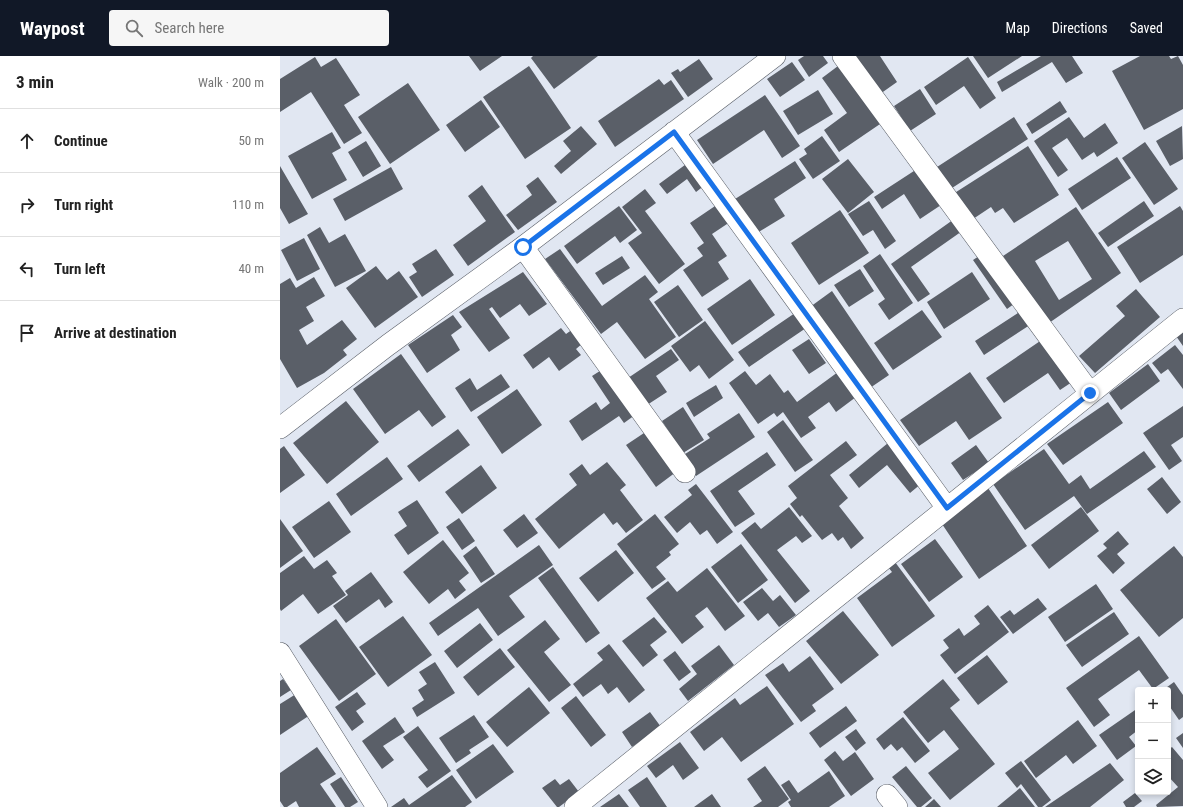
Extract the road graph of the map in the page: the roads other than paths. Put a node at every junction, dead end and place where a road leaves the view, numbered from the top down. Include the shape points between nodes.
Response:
1 (775, 56) edge
2 (843, 56) edge
3 (674, 132) junction
4 (523, 247) junction
5 (1183, 319) edge
6 (1090, 393) junction
7 (280, 428) edge
8 (685, 472) dead end
9 (947, 508) junction
10 (280, 653) edge
11 (376, 807) edge
12 (575, 807) edge

1 - 3 street
2 - 6 street
3 - 4 street
3 - 9 street
4 - 7 street via 388,345
4 - 8 street
5 - 6 street
6 - 9 street
9 - 12 street
10 - 11 street

